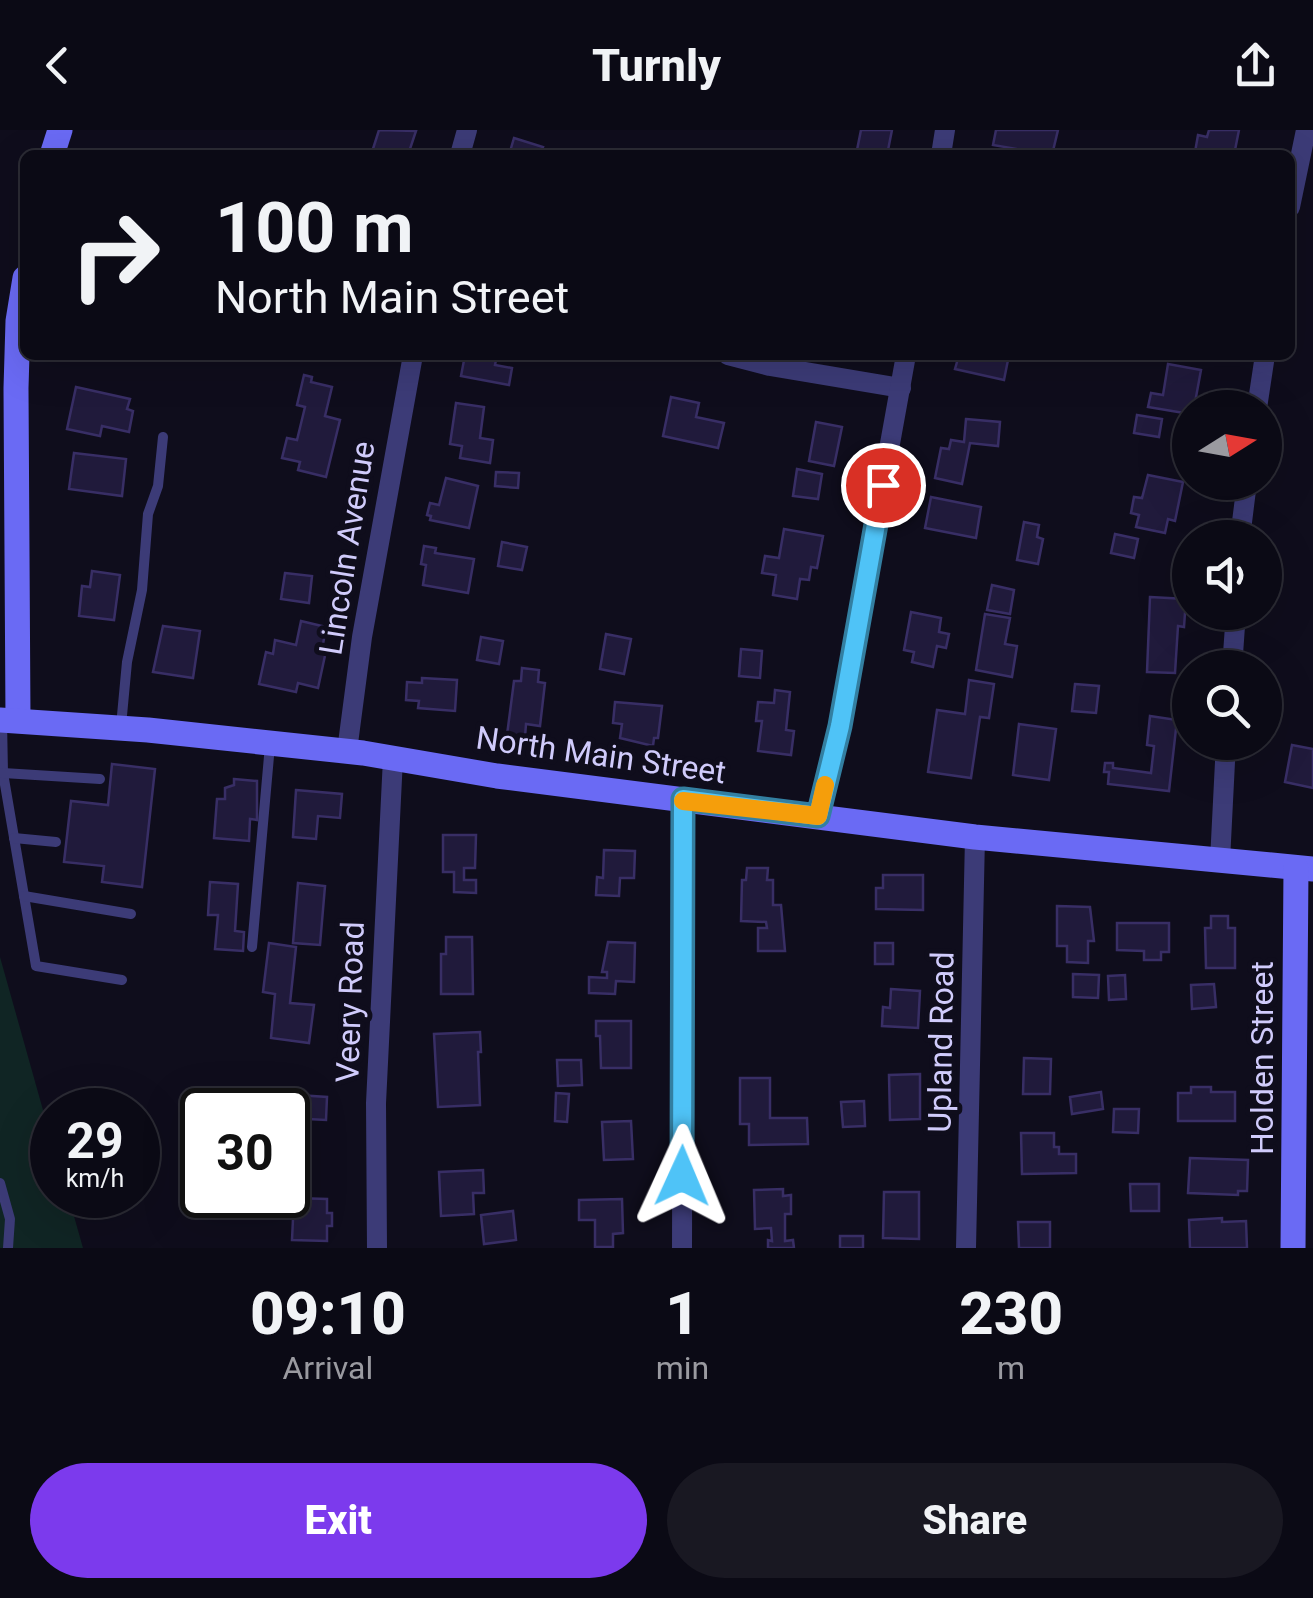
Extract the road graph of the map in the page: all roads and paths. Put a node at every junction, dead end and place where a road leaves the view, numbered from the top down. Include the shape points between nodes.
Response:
1 (1306, 130) edge
2 (1295, 183) edge
3 (20, 309) edge
4 (411, 360) edge
5 (754, 360) edge
6 (905, 360) edge
7 (1264, 360) edge
8 (10, 363) edge
9 (901, 388) junction
10 (1260, 390) edge
11 (163, 437) dead end
12 (7, 719) edge
13 (121, 727) junction
14 (270, 744) junction
15 (347, 751) junction
16 (393, 758) junction
17 (1225, 760) edge
18 (3, 773) junction
19 (100, 779) dead end
20 (683, 799) junction
21 (818, 816) junction
22 (975, 837) junction
23 (14, 838) junction
24 (56, 842) dead end
25 (1220, 860) junction
26 (1305, 869) edge
27 (24, 896) junction
28 (131, 914) dead end
29 (252, 948) dead end
30 (122, 980) dead end
31 (0, 1184) edge
32 (8, 1248) edge
33 (377, 1248) edge
34 (682, 1248) edge
35 (966, 1248) edge
36 (1294, 1248) edge

1 - 2 street
3 - 8 main road
4 - 15 street, Lincoln Avenue
5 - 9 street
6 - 9 street
7 - 10 street
8 - 12 main road
9 - 21 street
11 - 13 lane
12 - 13 main road, North Main Street
12 - 18 lane
13 - 14 main road, North Main Street
14 - 15 main road, North Main Street
14 - 29 lane
15 - 16 main road, North Main Street
16 - 20 main road, North Main Street
16 - 33 street, Veery Road via 376,1102
17 - 25 street
18 - 19 lane
18 - 23 lane
20 - 21 main road, North Main Street
20 - 34 street
21 - 22 main road, North Main Street
22 - 25 main road, North Main Street
22 - 35 street, Upland Road
23 - 24 lane
23 - 27 lane
25 - 26 main road, North Main Street
26 - 36 main road, Holden Street
27 - 28 lane
27 - 30 lane via 36,966
31 - 32 lane via 10,1219

